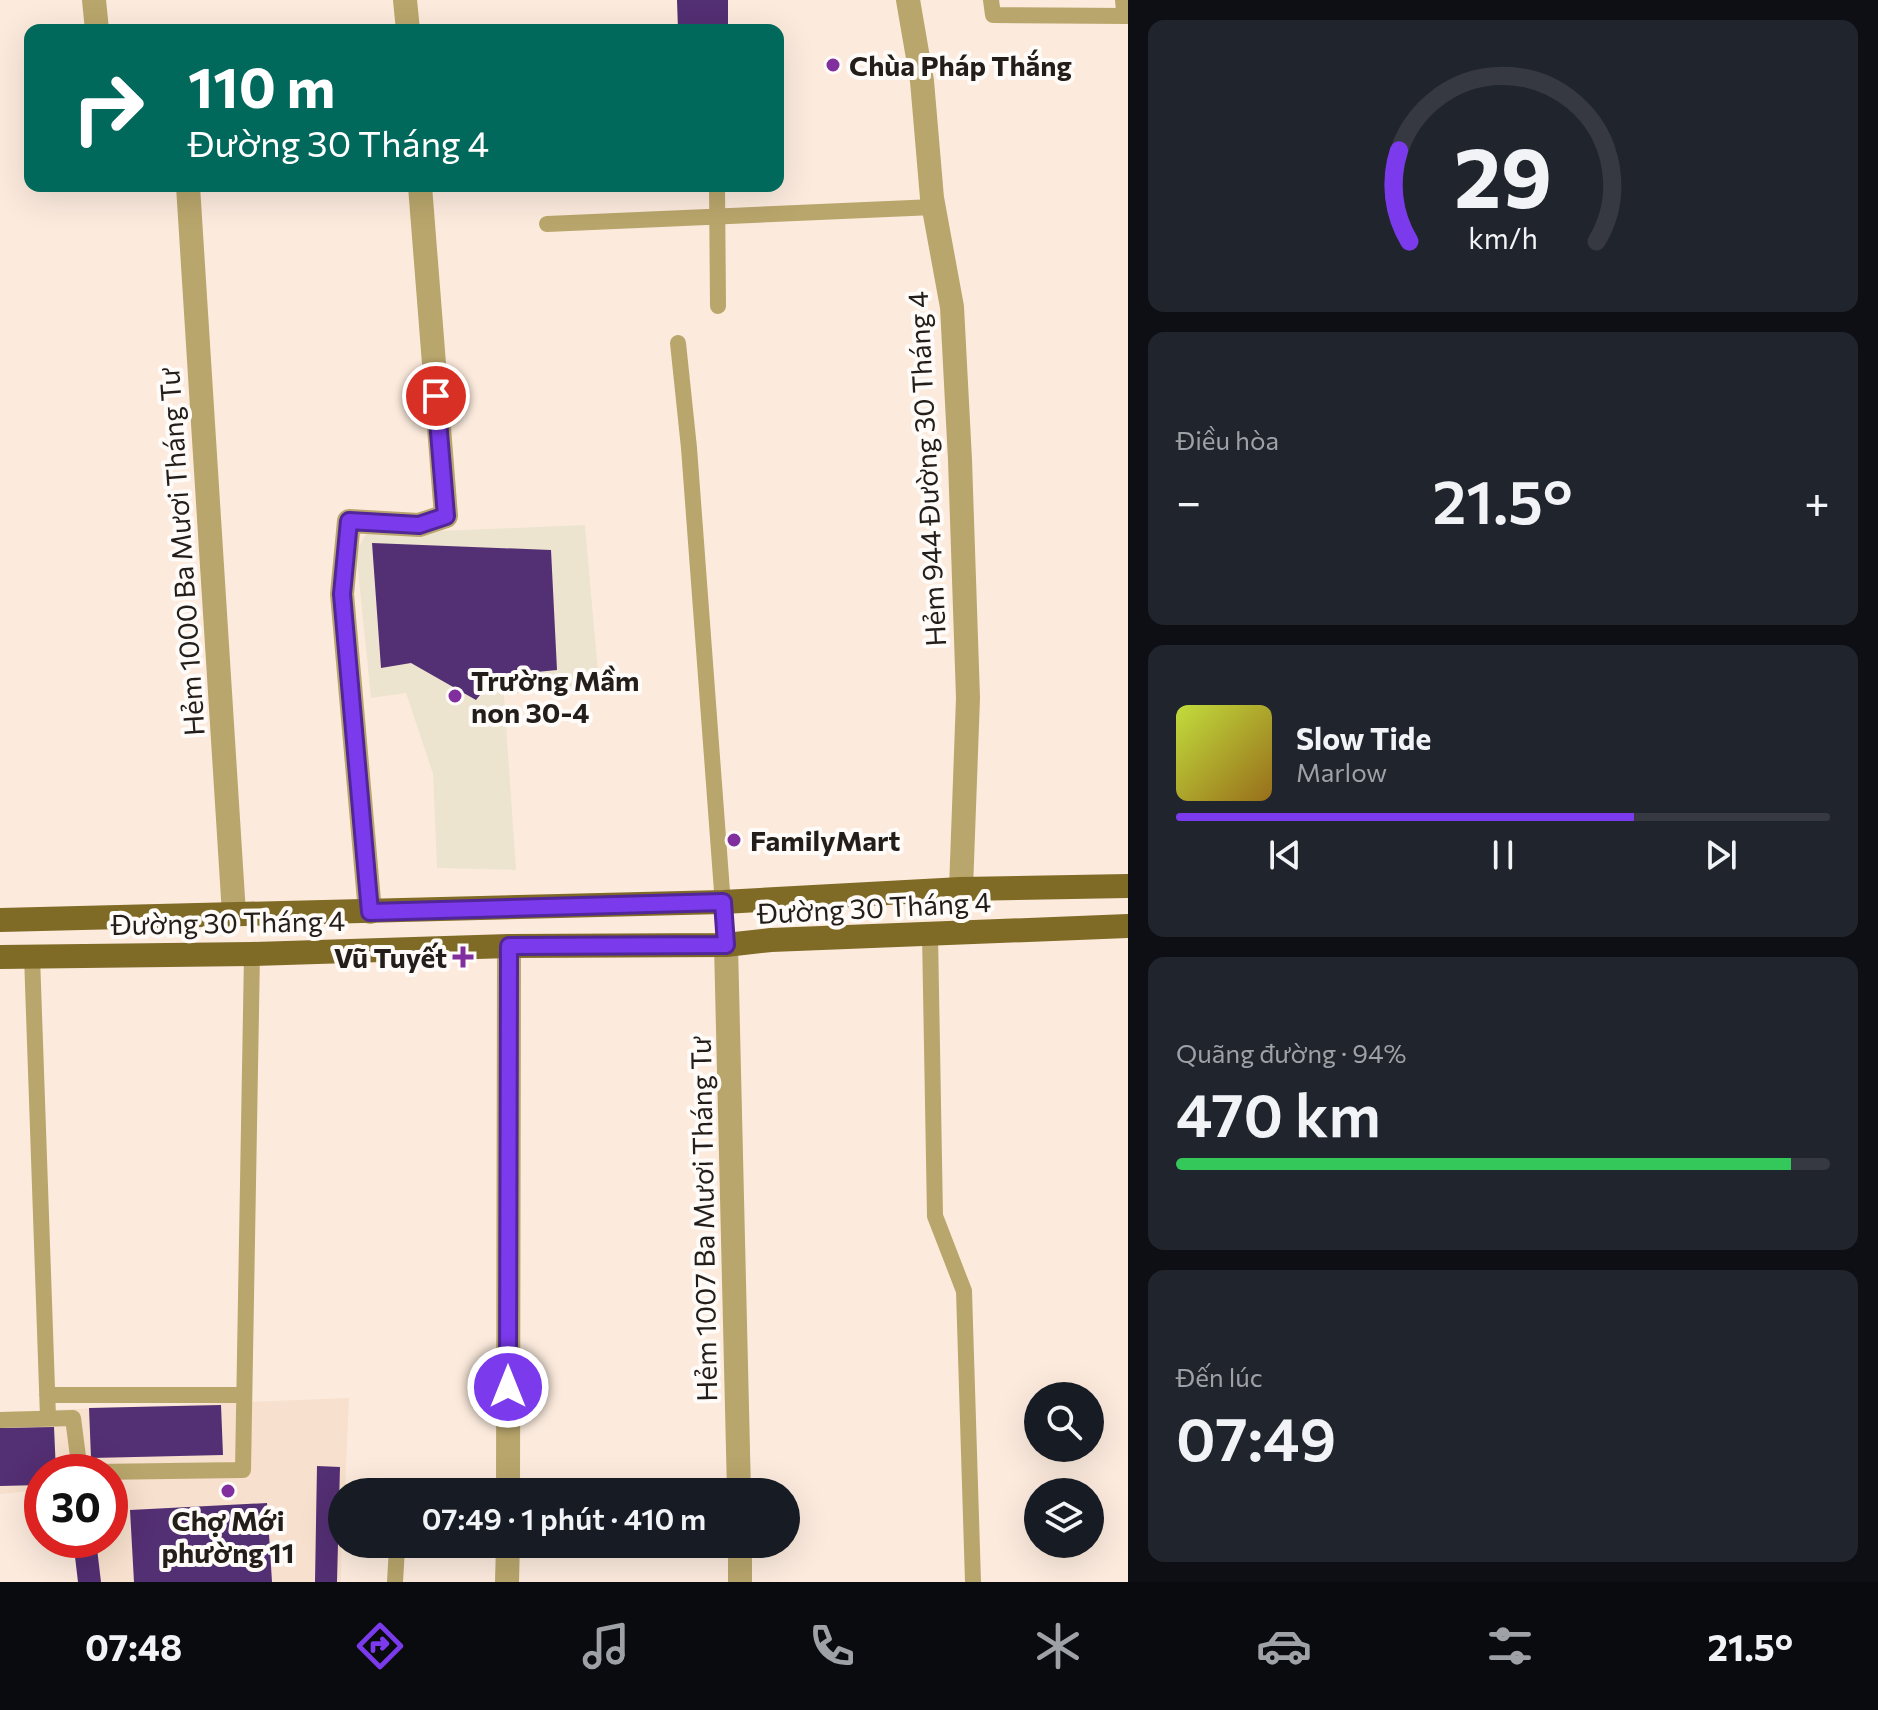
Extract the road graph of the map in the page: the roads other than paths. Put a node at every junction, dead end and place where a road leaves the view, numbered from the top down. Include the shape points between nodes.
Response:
1 (94, 0) edge
2 (405, 0) edge
3 (908, 0) edge
4 (991, 0) edge
5 (1127, 0) edge
6 (1128, 14) edge
7 (96, 24) edge
8 (407, 24) edge
9 (188, 192) edge
10 (420, 192) edge
11 (717, 192) edge
12 (934, 207) junction
13 (717, 216) junction
14 (547, 224) dead end
15 (718, 306) dead end
16 (678, 343) dead end
17 (1128, 886) edge
18 (961, 889) junction
19 (723, 902) junction
20 (370, 912) junction
21 (234, 914) junction
22 (0, 920) edge
23 (1128, 926) edge
24 (930, 934) junction
25 (726, 945) junction
26 (509, 946) junction
27 (252, 954) junction
28 (32, 956) junction
29 (0, 957) edge
30 (47, 1395) junction
31 (244, 1395) junction
32 (48, 1417) junction
33 (0, 1420) edge
34 (78, 1454) edge
35 (128, 1472) edge
36 (508, 1478) edge
37 (739, 1478) edge
38 (396, 1558) edge
39 (508, 1558) edge
40 (740, 1558) edge
41 (395, 1582) edge
42 (507, 1582) edge
43 (740, 1582) edge
44 (973, 1582) edge

1 - 7 street
2 - 8 street
3 - 12 street, Hẻm 944 Đường 30 Tháng 4
4 - 6 lane via 993,15
5 - 6 street
9 - 21 street, Hẻm 1000 Ba Mươi Tháng Tư
10 - 20 street via 446,516 419,525 349,521 342,594
11 - 13 lane
12 - 13 lane
12 - 18 street, Hẻm 944 Đường 30 Tháng 4 via 952,307 960,460 968,698
13 - 14 lane
13 - 15 lane
16 - 19 lane
17 - 18 main road, Đường 30 Tháng 4
18 - 19 main road, Đường 30 Tháng 4
19 - 20 main road, Đường 30 Tháng 4
19 - 25 lane
20 - 21 main road, Đường 30 Tháng 4
21 - 22 main road, Đường 30 Tháng 4
23 - 24 main road, Đường 30 Tháng 4
24 - 25 main road, Đường 30 Tháng 4
24 - 44 lane via 935,1216 964,1291
25 - 26 main road, Đường 30 Tháng 4
25 - 37 street, Hẻm 1007 Ba Mươi Tháng Tư
26 - 27 main road, Đường 30 Tháng 4
26 - 36 street
27 - 28 main road, Đường 30 Tháng 4
27 - 31 lane
28 - 29 main road, Đường 30 Tháng 4
28 - 30 lane
30 - 31 lane
30 - 32 lane
31 - 35 lane via 243,1470
32 - 33 lane
32 - 34 lane via 73,1418
38 - 41 lane
39 - 42 street
40 - 43 street

